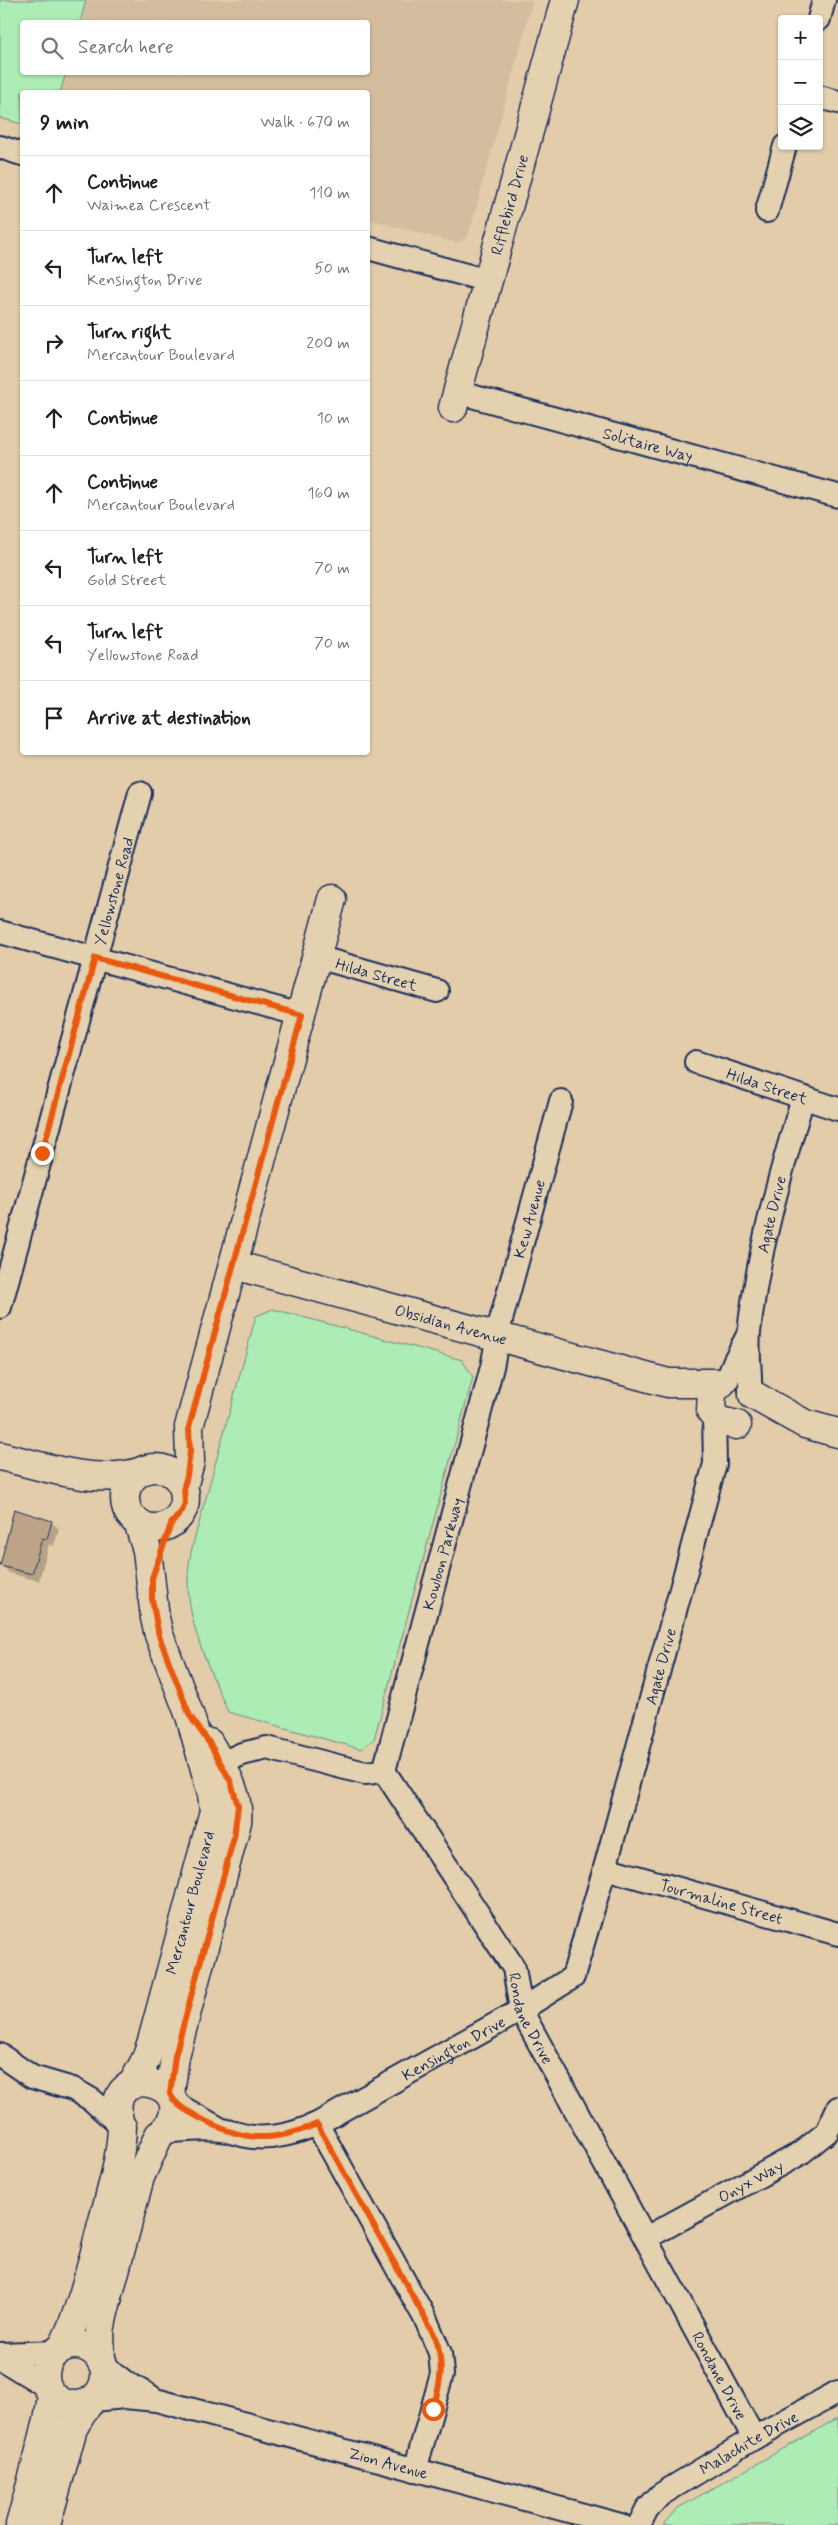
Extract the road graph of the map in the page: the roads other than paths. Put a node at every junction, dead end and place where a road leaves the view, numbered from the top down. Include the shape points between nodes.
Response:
1 (565, 0) edge
2 (824, 0) edge
3 (820, 15) edge
4 (823, 98) edge
5 (838, 102) edge
6 (0, 147) edge
7 (784, 150) edge
8 (20, 153) edge
9 (767, 211) dead end
10 (370, 249) edge
11 (488, 281) junction
12 (455, 400) joint
13 (838, 496) edge
14 (140, 793) dead end
15 (332, 899) dead end
16 (0, 932) edge
17 (317, 957) junction
18 (95, 958) junction
19 (436, 990) dead end
20 (302, 1015) junction
21 (696, 1062) dead end
22 (803, 1098) junction
23 (561, 1101) dead end
24 (838, 1109) edge
25 (234, 1265) junction
26 (0, 1307) edge
27 (498, 1336) junction
28 (668, 1383) junction
29 (738, 1387) junction
30 (726, 1418) junction
31 (805, 1424) junction
32 (189, 1427) junction
33 (838, 1433) edge
34 (0, 1456) edge
35 (144, 1470) junction
36 (70, 1474) junction
37 (184, 1486) junction
38 (133, 1516) junction
39 (171, 1524) junction
40 (152, 1578) junction
41 (213, 1767) junction
42 (384, 1771) junction
43 (605, 1868) junction
44 (838, 1934) edge
45 (521, 2010) junction
46 (0, 2055) edge
47 (130, 2086) junction
48 (73, 2089) junction
49 (171, 2097) junction
50 (838, 2108) edge
51 (120, 2124) junction
52 (317, 2124) junction
53 (223, 2130) junction
54 (161, 2134) junction
55 (646, 2238) junction
56 (59, 2350) junction
57 (0, 2354) edge
58 (0, 2358) edge
59 (102, 2363) junction
60 (49, 2391) junction
61 (838, 2392) edge
62 (156, 2400) junction
63 (90, 2401) junction
64 (754, 2438) junction
65 (415, 2470) junction
66 (20, 2525) edge
67 (46, 2525) edge
68 (621, 2525) edge
69 (639, 2525) edge

1 - 11 street, Rifflebird Drive
2 - 3 street
4 - 5 street
6 - 8 street
7 - 9 street
10 - 11 street
11 - 12 street, Rifflebird Drive
12 - 13 street, Solitaire Way
14 - 18 street, Yellowstone Road
15 - 17 street
16 - 18 street
17 - 19 street, Hilda Street
17 - 20 street
18 - 20 street
18 - 26 street, Yellowstone Road
20 - 25 street
21 - 22 street, Hilda Street
22 - 24 street, Hilda Street
22 - 29 street, Agate Drive via 766,1230 749,1334 734,1362
23 - 27 street, Kew Avenue
25 - 27 street, Obsidian Avenue
25 - 32 street
27 - 28 street, Obsidian Avenue
27 - 42 street, Kowloon Parkway
28 - 29 street, Obsidian Avenue
28 - 30 street, Obsidian Avenue
29 - 30 street via 712,1392
29 - 30 street via 754,1401 751,1414
29 - 31 street, Obsidian Avenue
30 - 31 street, Obsidian Avenue
30 - 43 street, Agate Drive
31 - 33 street, Obsidian Avenue
32 - 35 street via 166,1456
32 - 37 street via 190,1462
34 - 36 street
35 - 36 street via 118,1476
35 - 37 street via 165,1469
35 - 38 street via 129,1484 126,1492
36 - 38 street
37 - 39 street via 185,1503
38 - 39 street via 154,1528
38 - 40 street, Mercantour Boulevard via 147,1550
39 - 40 street, Mercantour Boulevard
40 - 41 street, Mercantour Boulevard via 152,1599 159,1636
41 - 42 street via 249,1752 274,1748 365,1772
41 - 47 street, Mercantour Boulevard via 214,1816 152,2041
41 - 49 street, Mercantour Boulevard via 234,1794 238,1806 237,1822 179,2041
42 - 45 street, Rondane Drive via 514,1968
43 - 44 street, Tourmaline Street
43 - 45 street, Kensington Drive via 573,1977
45 - 52 street, Kensington Drive
45 - 55 street, Rondane Drive
46 - 48 street via 32,2077
47 - 48 street
47 - 49 street via 150,2082 163,2087
47 - 51 street via 118,2102
48 - 51 street via 92,2100
49 - 53 street, Kensington Drive via 183,2108
49 - 54 street via 173,2117
50 - 55 street, Onyx Way via 827,2132 801,2152
51 - 54 street via 135,2137 152,2138
51 - 56 street via 121,2151 86,2285 74,2324
52 - 53 street, Kensington Drive via 296,2133 267,2138
52 - 65 street via 426,2320 440,2353 441,2381
53 - 54 street, Kensington Drive
54 - 59 street via 140,2177 104,2312 100,2331
55 - 64 street, Rondane Drive
56 - 57 street
56 - 59 street via 79,2346 88,2348
56 - 60 street via 46,2367
58 - 60 street
59 - 62 street, Zion Avenue via 126,2383
59 - 63 street via 104,2384
60 - 63 street via 69,2405
60 - 66 street via 48,2421
61 - 64 street, Malachite Drive
62 - 63 street, Zion Avenue via 125,2397
62 - 65 street, Zion Avenue
63 - 67 street via 73,2428
64 - 69 street, Malachite Drive via 660,2495 647,2509
65 - 68 street, Zion Avenue

